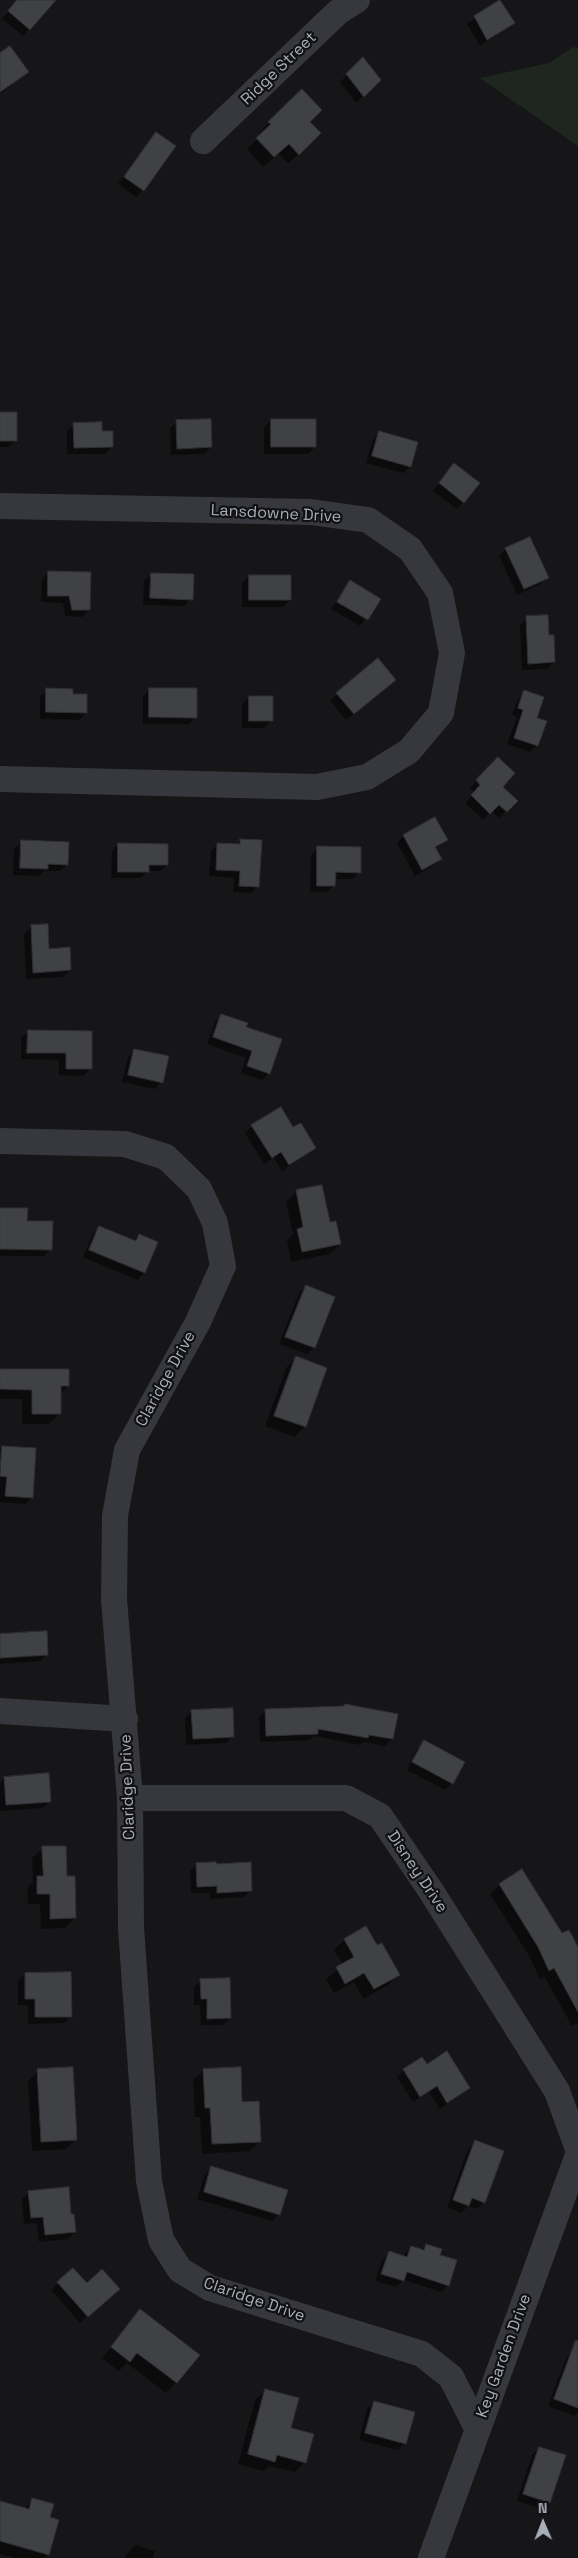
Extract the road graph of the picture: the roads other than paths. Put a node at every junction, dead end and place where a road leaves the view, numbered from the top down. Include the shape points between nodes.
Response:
1 (357, 0) edge
2 (204, 141) dead end
3 (0, 506) edge
4 (0, 779) edge
5 (0, 1141) edge
6 (0, 1711) edge
7 (125, 1719) junction
8 (130, 1798) junction
9 (578, 2149) edge
10 (578, 2155) edge
11 (478, 2428) junction
12 (431, 2558) edge

1 - 2 street, Ridge Street via 338,12
3 - 4 street, Lansdowne Drive via 311,512 368,520 410,549 440,593 452,653 441,713 409,751 367,778 317,787
5 - 7 street, Claridge Drive via 125,1144 166,1157 199,1189 215,1222 223,1266 198,1322 127,1450 115,1516 114,1599
6 - 7 street
7 - 8 street, Claridge Drive
8 - 9 street, Disney Drive via 346,1798 380,1816 557,2091
8 - 11 street, Claridge Drive via 132,1937 150,2180 161,2240 180,2270 210,2288 422,2354 451,2377
10 - 11 street, Key Garden Drive
11 - 12 street, Key Garden Drive

